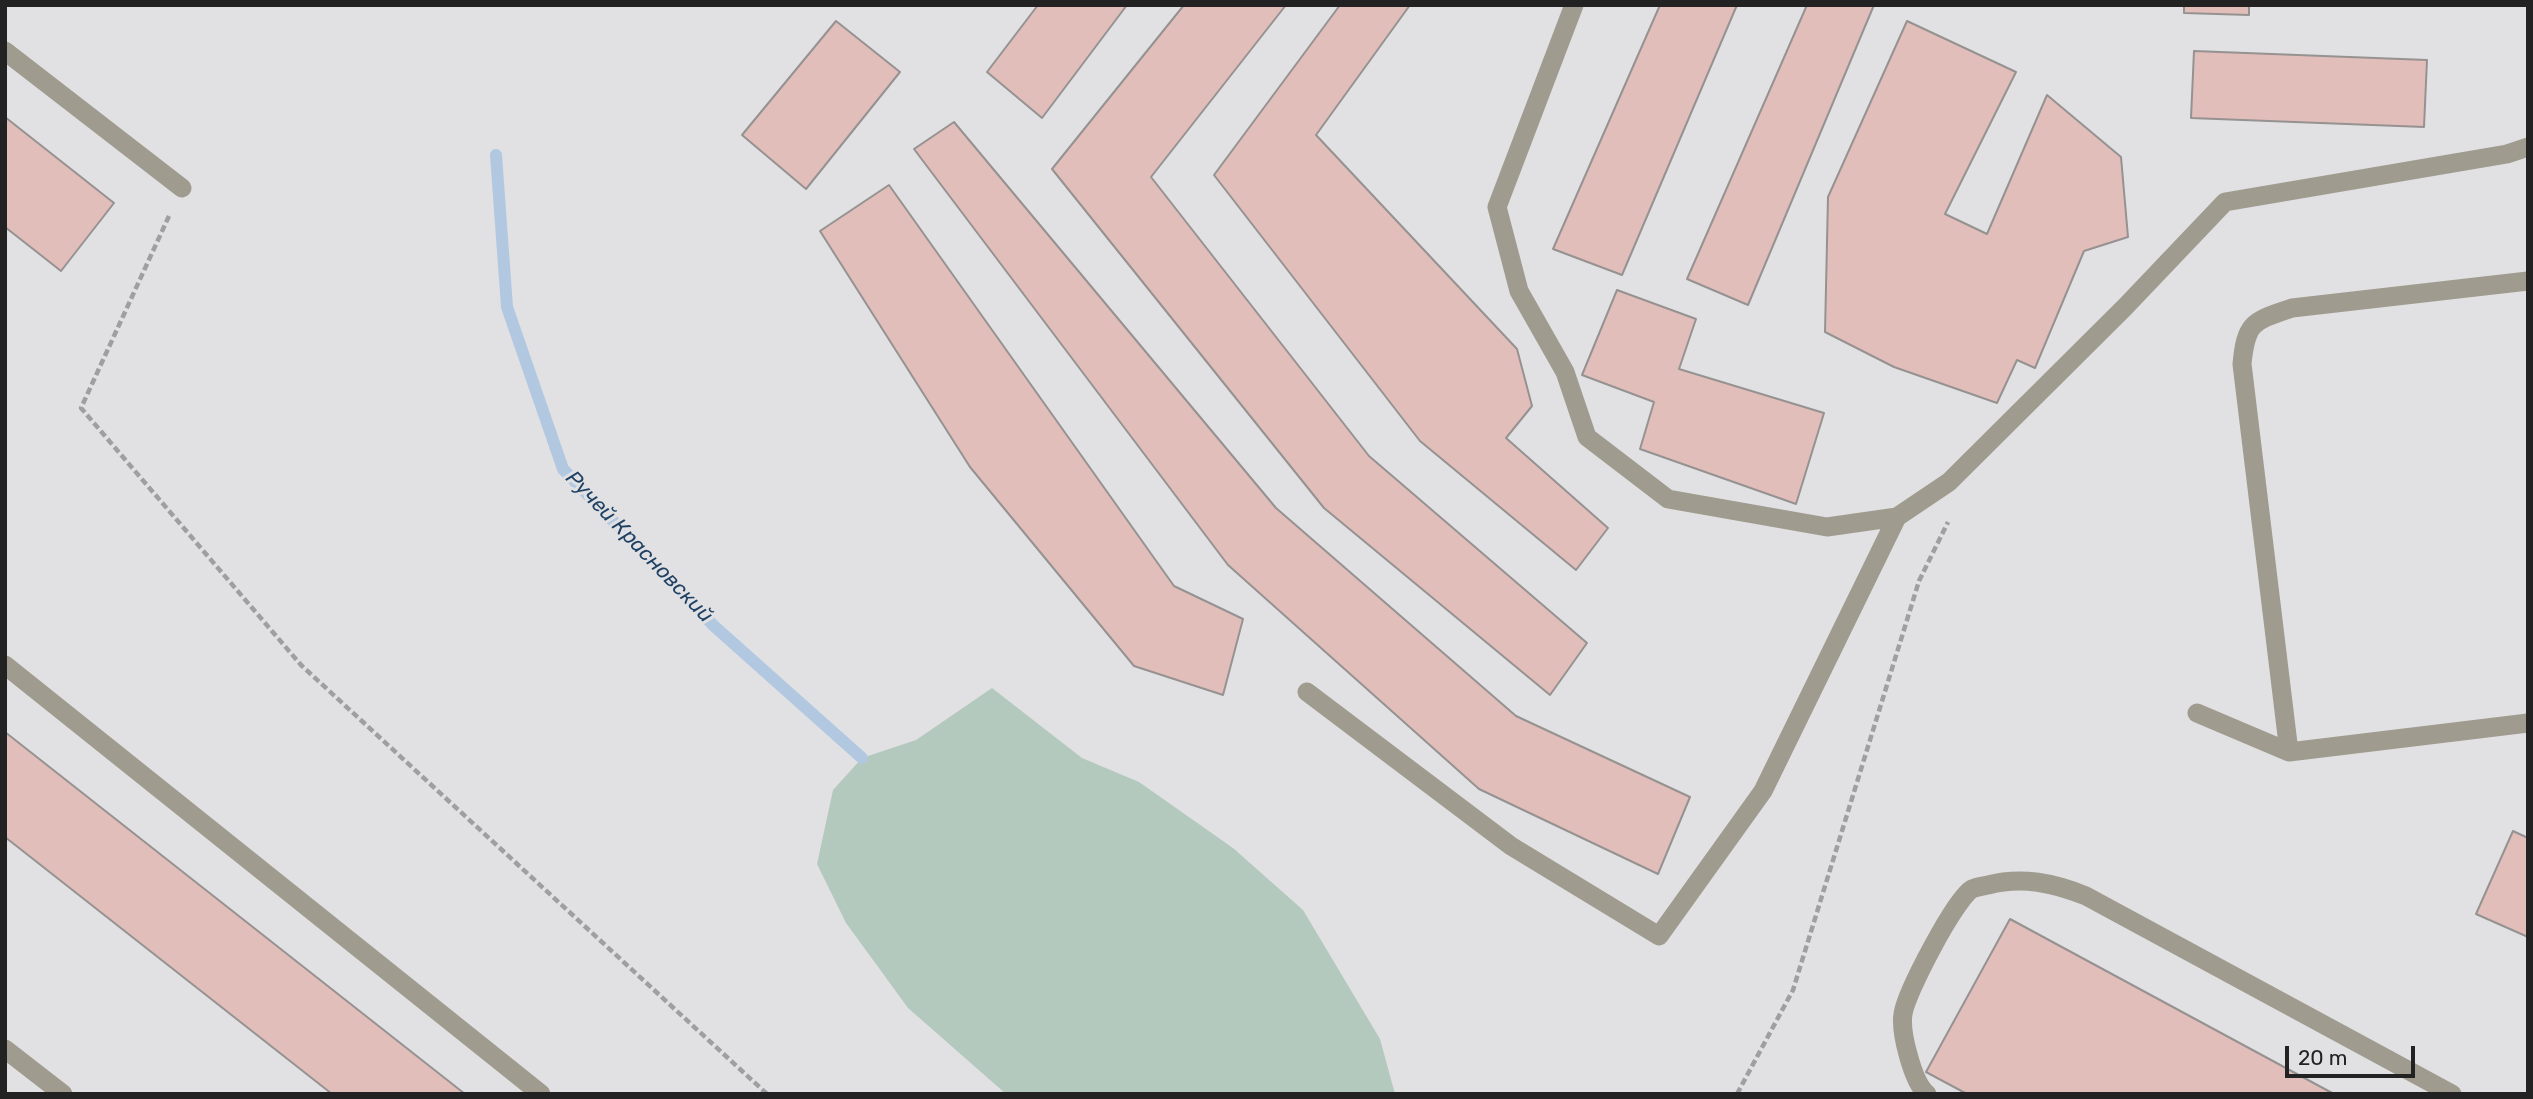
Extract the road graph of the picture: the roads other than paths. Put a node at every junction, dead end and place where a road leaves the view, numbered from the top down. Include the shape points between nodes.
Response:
1 (1574, 5) edge
2 (5, 51) edge
3 (2528, 147) edge
4 (183, 188) road end
5 (2528, 281) edge
6 (1897, 517) junction
7 (5, 666) edge
8 (1307, 692) dead end
9 (2197, 713) dead end
10 (2528, 723) edge
11 (2289, 752) junction
12 (5, 1049) edge
13 (63, 1094) edge
14 (541, 1094) edge
15 (1927, 1094) edge
16 (2452, 1094) edge

1 - 6 street via 1497,206 1519,290 1565,372 1587,437 1668,499 1827,527
2 - 4 street
3 - 6 street via 2225,202 1949,482
5 - 11 street via 2292,309 2259,319 2244,337 2242,364
6 - 8 street via 1763,791 1659,936 1511,846
7 - 14 street
9 - 11 street
10 - 11 street
12 - 13 street
15 - 16 street via 1905,1044 1902,1016 1909,995 1956,906 1972,889 2001,881 2058,885 2086,896

